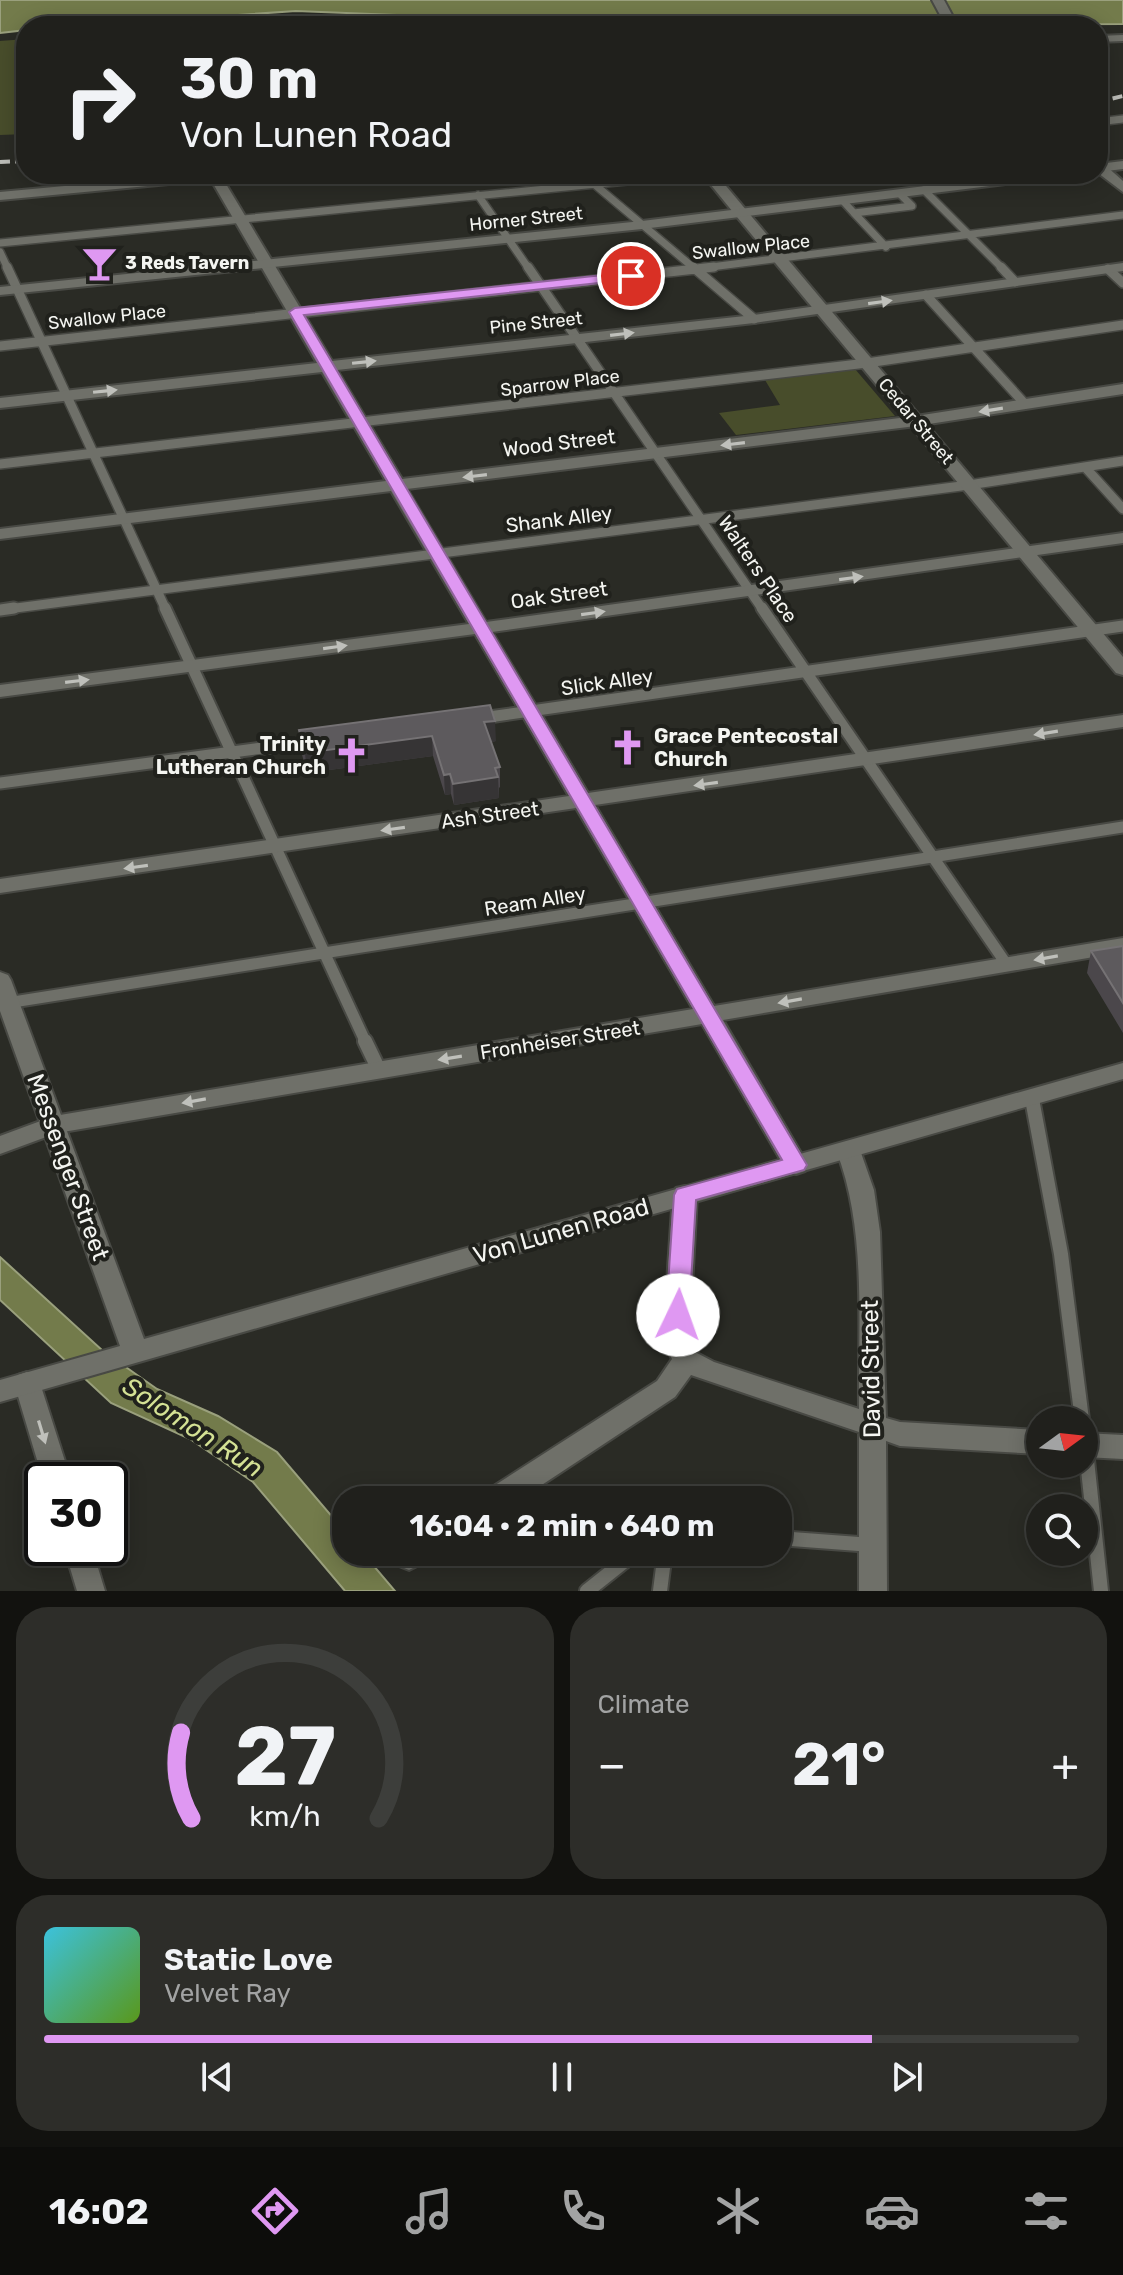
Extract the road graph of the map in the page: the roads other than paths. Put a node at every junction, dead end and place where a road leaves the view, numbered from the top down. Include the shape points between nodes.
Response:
1 (129, 184) edge
2 (220, 184) edge
3 (594, 184) joint
4 (717, 184) edge
5 (973, 184) edge
6 (924, 190) junction
7 (900, 194) junction
8 (478, 195) junction
9 (0, 196) edge
10 (843, 201) junction
11 (854, 213) junction
12 (742, 214) junction
13 (1123, 215) edge
14 (239, 217) junction
15 (642, 225) junction
16 (970, 236) junction
17 (509, 239) junction
18 (0, 243) edge
19 (886, 247) junction
20 (0, 252) edge
21 (781, 260) junction
22 (266, 264) junction
23 (1116, 268) edge
24 (693, 269) junction
25 (1015, 282) junction
26 (1123, 283) edge
27 (538, 286) junction
28 (17, 289) junction
29 (0, 291) edge
30 (926, 295) junction
31 (823, 310) junction
32 (295, 312) junction
33 (754, 319) junction
34 (1123, 325) edge
35 (576, 339) junction
36 (40, 341) junction
37 (0, 346) edge
38 (974, 347) junction
39 (867, 363) junction
40 (327, 366) junction
41 (1123, 389) edge
42 (612, 393) junction
43 (66, 395) junction
44 (0, 403) edge
45 (1025, 404) junction
46 (916, 421) junction
47 (360, 422) junction
48 (655, 453) junction
49 (94, 454) junction
50 (1123, 461) edge
51 (0, 464) edge
52 (1085, 467) junction
53 (397, 485) junction
54 (969, 485) junction
55 (1123, 509) edge
56 (701, 519) junction
57 (124, 520) junction
58 (0, 534) edge
59 (1123, 538) edge
60 (436, 553) junction
61 (1027, 554) junction
62 (156, 590) junction
63 (751, 592) junction
64 (0, 610) edge
65 (1123, 626) edge
66 (480, 628) junction
67 (1091, 631) junction
68 (192, 666) junction
69 (1123, 669) edge
70 (808, 673) junction
71 (0, 691) edge
72 (530, 711) junction
73 (466, 720) edge
74 (1123, 721) edge
75 (324, 739) edge
76 (230, 752) junction
77 (867, 760) junction
78 (0, 783) edge
79 (582, 802) junction
80 (1123, 827) edge
81 (276, 847) junction
82 (936, 858) junction
83 (0, 886) edge
84 (642, 902) junction
85 (1123, 945) edge
86 (325, 953) junction
87 (1007, 965) junction
88 (2, 995) edge
89 (708, 1015) junction
90 (379, 1070) junction
91 (1123, 1071) edge
92 (1032, 1099) junction
93 (54, 1125) junction
94 (0, 1145) edge
95 (848, 1150) junction
96 (796, 1165) junction
97 (685, 1195) junction
98 (127, 1356) junction
99 (686, 1360) junction
100 (27, 1383) junction
101 (0, 1391) edge
102 (1080, 1406) edge
103 (872, 1424) junction
104 (1098, 1439) edge
105 (1026, 1441) edge
106 (1123, 1447) edge
107 (51, 1462) edge
108 (1089, 1478) edge
109 (517, 1486) edge
110 (792, 1539) edge
111 (873, 1545) junction
112 (83, 1566) edge
113 (618, 1566) edge
114 (663, 1566) edge
115 (91, 1591) edge
116 (587, 1591) edge
117 (660, 1591) edge
118 (873, 1591) edge
119 (1101, 1591) edge

1 - 9 street
2 - 14 street
3 - 8 lane
3 - 15 lane
4 - 12 street, Cedar Street
5 - 6 street, Horner Street
6 - 7 street, Horner Street
6 - 16 lane
7 - 10 street, Horner Street
7 - 11 lane via 912,206
8 - 14 lane
8 - 17 lane, Walters Place
10 - 11 lane
10 - 12 street, Horner Street
11 - 19 lane
12 - 15 street, Horner Street
12 - 21 street, Cedar Street
13 - 16 lane, Swallow Place
14 - 18 lane
14 - 22 street
15 - 17 street, Horner Street
15 - 24 lane
16 - 19 lane, Swallow Place
16 - 25 lane
17 - 22 street, Horner Street
17 - 27 lane, Walters Place
19 - 21 lane, Swallow Place
20 - 28 lane
21 - 24 lane, Swallow Place
21 - 31 street, Cedar Street
22 - 28 street, Horner Street
22 - 32 street
23 - 25 street, Pine Street
23 - 26 lane
24 - 27 lane, Swallow Place
24 - 33 lane
25 - 30 street, Pine Street
27 - 32 lane, Swallow Place
27 - 35 lane, Walters Place
28 - 29 street, Horner Street
28 - 36 lane
31 -> 30 street, Pine Street
30 - 38 lane
31 - 33 street, Pine Street
31 - 39 street, Cedar Street
32 - 36 lane, Swallow Place
32 - 40 street
35 -> 33 street, Pine Street
34 - 38 lane, Sparrow Place
40 -> 35 street, Pine Street
35 - 42 lane, Walters Place
36 - 37 lane, Swallow Place
36 - 43 lane
38 - 39 lane, Sparrow Place
38 - 45 lane
39 - 42 lane, Sparrow Place
39 - 46 street, Cedar Street
43 -> 40 street, Pine Street
40 - 47 street
41 - 45 street, Wood Street
42 - 47 lane, Sparrow Place
42 - 48 lane, Walters Place
43 - 44 street, Pine Street
43 - 49 lane
45 -> 46 street, Wood Street
46 -> 48 street, Wood Street
46 - 54 street, Cedar Street
47 - 49 lane, Sparrow Place
47 - 53 street
48 -> 53 street, Wood Street
48 - 56 lane, Walters Place
49 - 51 lane, Sparrow Place
49 - 57 lane
50 - 52 lane, Shank Alley
52 - 54 lane, Shank Alley
52 - 55 lane
53 - 57 street, Wood Street
53 - 60 street
54 - 56 lane, Shank Alley
54 - 61 street, Cedar Street
56 - 60 lane, Shank Alley
56 - 63 lane, Walters Place
57 - 58 street, Wood Street
57 - 62 lane
59 - 61 street, Oak Street
60 - 62 lane, Shank Alley
60 - 66 street
63 -> 61 street, Oak Street
61 - 67 street, Cedar Street
62 - 64 lane, Shank Alley
62 - 68 lane
66 -> 63 street, Oak Street
63 - 70 lane, Walters Place
65 - 67 lane, Slick Alley
68 -> 66 street, Oak Street
66 - 72 street
67 - 69 street, Cedar Street
67 - 70 lane, Slick Alley
71 -> 68 street, Oak Street
68 - 76 lane
70 - 72 lane, Slick Alley
70 - 77 lane, Walters Place
72 - 73 lane, Slick Alley
72 - 79 street
74 -> 77 street, Ash Street
75 - 76 lane
76 - 78 lane
76 - 81 lane
77 -> 79 street, Ash Street
77 - 82 lane, Walters Place
79 -> 81 street, Ash Street
79 - 84 street
80 - 82 lane, Ream Alley
81 -> 83 street, Ash Street
81 - 86 lane
82 - 84 lane, Ream Alley
82 - 87 lane, Walters Place
84 - 86 lane, Ream Alley
84 - 89 street
85 -> 87 street, Fronheiser Street
86 - 88 lane, Ream Alley
86 - 90 lane
87 -> 89 street, Fronheiser Street
88 - 93 street, Messenger Street
89 -> 90 street, Fronheiser Street
89 - 96 street
90 -> 93 street, Fronheiser Street
91 - 92 street, Von Lunen Road
92 - 95 street, Von Lunen Road
92 - 102 lane via 1061,1254
93 - 94 street, Fronheiser Street
93 - 98 street, Messenger Street
95 - 96 street, Von Lunen Road
95 - 103 street, David Street via 867,1204
96 - 97 street, Von Lunen Road
97 - 98 street, Von Lunen Road
97 - 99 street via 676,1341
98 - 100 street, Von Lunen Road
99 - 103 street
99 - 109 street via 666,1389
100 - 101 street, Von Lunen Road
100 -> 107 street
103 - 105 street via 900,1434
103 - 111 street, David Street
104 - 106 street
108 - 119 lane
110 - 111 lane
111 - 118 street, David Street
112 - 115 street
113 - 116 lane
114 - 117 lane

